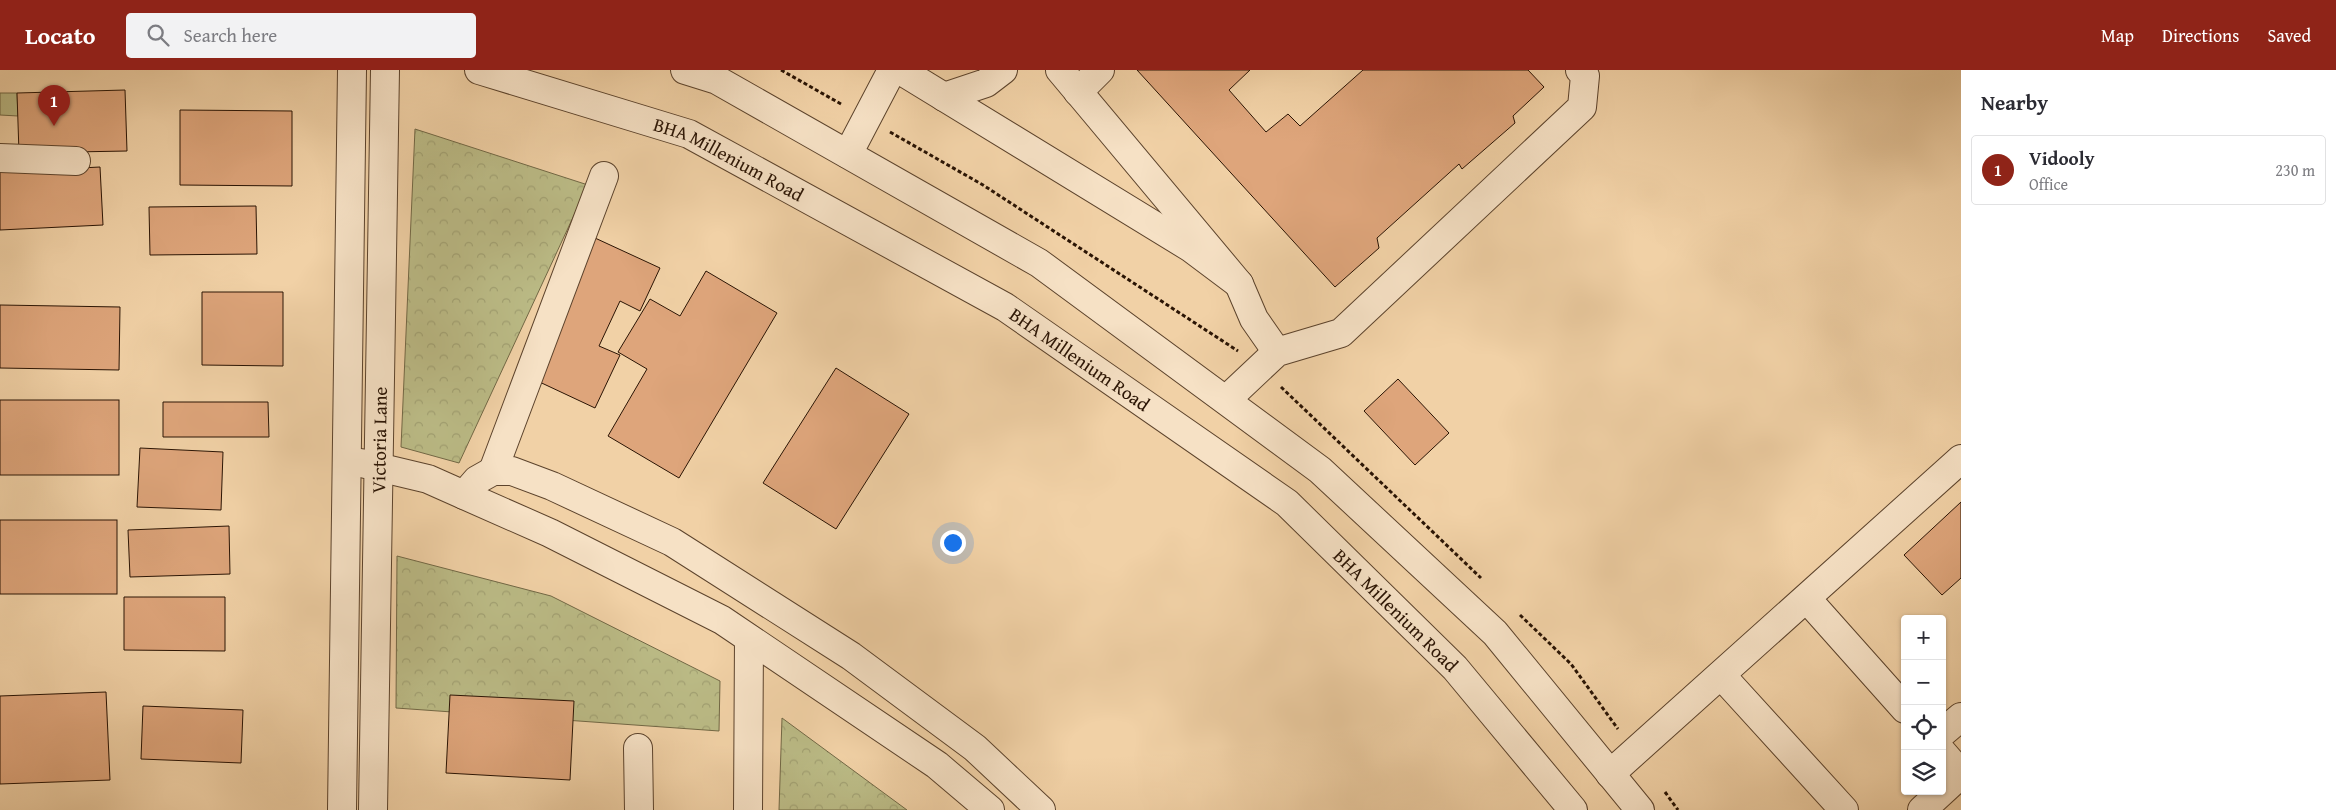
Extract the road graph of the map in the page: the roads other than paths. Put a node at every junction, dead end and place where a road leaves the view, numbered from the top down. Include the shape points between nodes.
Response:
1 (352, 70) edge
2 (386, 70) edge
3 (479, 70) edge
4 (685, 70) edge
5 (892, 70) edge
6 (900, 70) edge
7 (1003, 70) edge
8 (1060, 70) edge
9 (1100, 70) edge
10 (1580, 70) edge
11 (1078, 92) junction
12 (944, 97) junction
13 (848, 154) junction
14 (0, 158) edge
15 (76, 161) dead end
16 (604, 176) dead end
17 (1239, 284) junction
18 (1277, 352) junction
19 (1226, 400) junction
20 (1961, 459) edge
21 (347, 460) junction
22 (378, 467) junction
23 (493, 471) junction
24 (464, 495) junction
25 (1807, 599) junction
26 (749, 639) junction
27 (1721, 675) junction
28 (1901, 705) edge
29 (1961, 717) edge
30 (1946, 730) edge
31 (638, 748) dead end
32 (1946, 757) edge
33 (1610, 774) junction
34 (1946, 788) edge
35 (1938, 795) edge
36 (342, 810) edge
37 (373, 810) edge
38 (639, 810) edge
39 (748, 810) edge
40 (990, 810) edge
41 (1041, 810) edge
42 (1573, 810) edge
43 (1640, 810) edge
44 (1844, 810) edge
45 (1922, 810) edge

1 - 21 street, Victoria Lane
2 - 22 street, Victoria Lane
3 - 42 street, BHA Millenium Road via 688,134 1005,307 1288,503 1455,668
4 - 13 street via 717,80
5 - 13 street
6 - 12 street
7 - 12 street via 986,83
8 - 11 street
9 - 11 street
10 - 18 street via 1585,76 1582,107 1341,333
11 - 17 street
12 - 17 street via 1191,248
13 - 19 street via 1039,263
14 - 15 street
16 - 23 street
17 - 18 street via 1254,320
18 - 19 street
19 - 33 street via 1320,470 1495,634
20 - 25 street
21 - 22 street
21 - 36 street, Victoria Lane
22 - 24 street via 428,480
22 - 37 street, Victoria Lane
23 - 24 street via 477,480
23 - 41 street via 512,471 552,486 672,542 851,656 976,748
24 - 26 street via 550,533 722,620
25 - 27 street
25 - 28 street
26 - 39 street
26 - 40 street via 937,765
27 - 33 street
27 - 44 street
29 - 30 street
31 - 38 street
32 - 34 street via 1961,774
33 - 43 street
35 - 45 street

